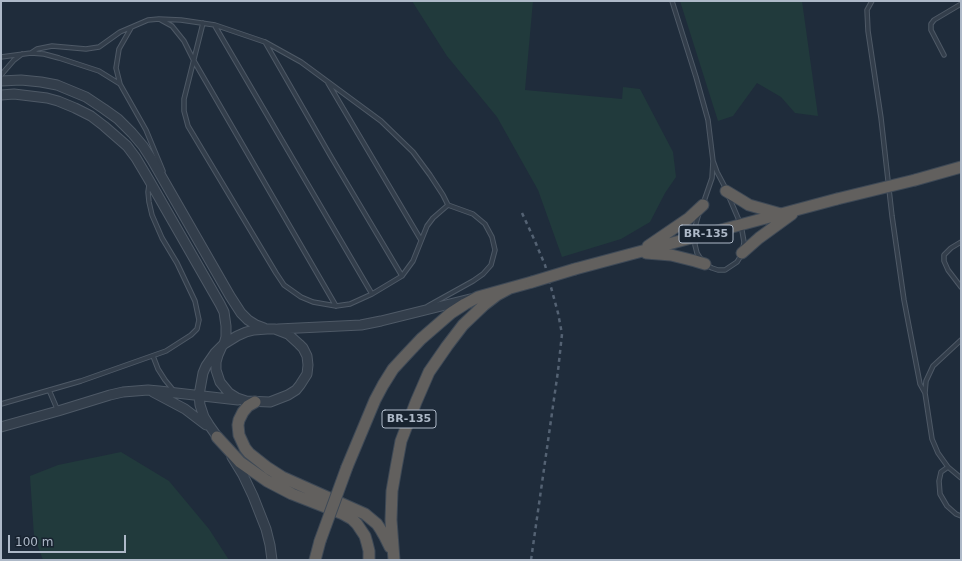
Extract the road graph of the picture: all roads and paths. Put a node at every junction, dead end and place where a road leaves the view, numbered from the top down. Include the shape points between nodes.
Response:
1 (672, 1) edge
2 (872, 1) edge
3 (961, 4) edge
4 (159, 19) junction
5 (203, 23) junction
6 (215, 25) junction
7 (130, 28) junction
8 (265, 42) junction
9 (31, 53) junction
10 (22, 54) junction
11 (944, 55) dead end
12 (1, 57) edge
13 (194, 61) junction
14 (1, 74) edge
15 (1, 81) edge
16 (327, 81) junction
17 (120, 84) junction
18 (1, 95) edge
19 (714, 160) junction
20 (961, 167) edge
21 (150, 180) junction
22 (726, 191) junction
23 (175, 200) junction
24 (448, 205) junction
25 (703, 205) junction
26 (798, 210) junction
27 (781, 214) junction
28 (741, 225) junction
29 (695, 237) junction
30 (421, 240) junction
31 (961, 242) edge
32 (639, 252) junction
33 (742, 253) junction
34 (705, 264) junction
35 (402, 276) junction
36 (961, 287) edge
37 (510, 288) junction
38 (372, 294) junction
39 (478, 297) junction
40 (336, 306) junction
41 (421, 310) junction
42 (271, 329) junction
43 (961, 340) edge
44 (223, 345) junction
45 (153, 356) junction
46 (49, 390) junction
47 (148, 390) junction
48 (175, 392) junction
49 (925, 393) junction
50 (199, 395) junction
51 (242, 400) junction
52 (255, 402) junction
53 (1, 404) edge
54 (58, 411) junction
55 (1, 427) edge
56 (217, 437) junction
57 (948, 467) junction
58 (961, 478) edge
59 (961, 516) edge
60 (393, 558) edge
61 (272, 560) edge
62 (315, 560) edge
63 (369, 560) edge

1 - 19 lane via 708,120
2 - 49 lane via 867,10 868,31 893,224 904,300 920,384
3 - 11 lane via 930,24
4 - 5 lane
4 - 7 lane via 148,20
4 - 13 lane via 172,26 184,41
5 - 6 lane
5 - 13 lane
6 - 8 lane
6 - 38 lane
7 - 9 lane via 99,47 86,49 52,46
7 - 17 lane via 119,50 116,68
8 - 16 lane via 301,62
8 - 35 lane
9 - 10 lane
9 - 17 lane via 44,54 99,71
10 - 12 lane
10 - 14 lane
13 - 40 lane
13 - 40 lane via 184,99 188,126 284,286 313,302
15 - 23 street via 21,80 58,86 86,97 104,108 143,146
16 - 24 lane via 381,121 413,152
16 - 30 lane
17 - 23 lane via 146,130
18 - 21 street via 47,98 91,116 126,146
19 - 22 lane
19 - 25 lane via 712,178
20 - 26 highway, BR-135, bridge
21 - 44 street via 224,312 226,337
21 - 45 lane via 148,192 152,215 190,287 196,301 199,320 191,335
22 - 27 highway via 749,205
22 - 28 lane
23 - 42 street via 241,313 256,325
24 - 30 lane via 426,226
24 - 41 lane via 473,214 485,224 492,237 494,258 483,274
25 - 29 lane via 696,221
25 - 32 highway via 689,218
26 - 27 highway, BR-135
26 - 33 highway
27 - 28 highway, BR-135
28 - 29 highway, BR-135
28 - 33 lane via 744,242
29 - 32 highway, BR-135
29 - 34 lane via 697,253
30 - 35 lane via 413,262
31 - 36 lane via 944,255 948,270
32 - 34 highway via 671,255
32 - 37 highway, BR-135, bridge
33 - 34 lane via 737,262 725,270 718,270
35 - 38 lane
37 - 39 highway, BR-135
37 - 60 highway, BR-135 via 484,305 463,325 430,372 416,402 402,440 394,476 391,520
38 - 40 lane via 350,304
39 - 41 street
39 - 62 highway, BR-135, bridge via 451,313 393,369 375,400 347,466
41 - 42 street via 361,325
42 - 44 street via 246,332
42 - 52 street via 288,334 303,348 308,360 308,370 296,390 288,395 270,402
43 - 49 lane via 933,366 926,381
44 - 50 street via 206,366
44 - 51 street via 216,362 217,376 229,393
45 - 46 lane
45 - 48 lane via 158,369
46 - 53 lane
46 - 54 lane
47 - 48 street
47 - 54 street via 110,394
47 - 56 street via 185,409
48 - 50 street
49 - 57 lane via 932,439
50 - 51 street
50 - 56 street via 204,417
51 - 52 street
52 - 60 highway via 243,412 238,424 239,435 249,453 282,477 365,514 381,530
54 - 55 street
56 - 61 street via 253,496 266,528
56 - 63 highway via 240,462 267,481 352,519 365,536
57 - 58 lane
57 - 59 lane via 941,472 940,494 947,506

